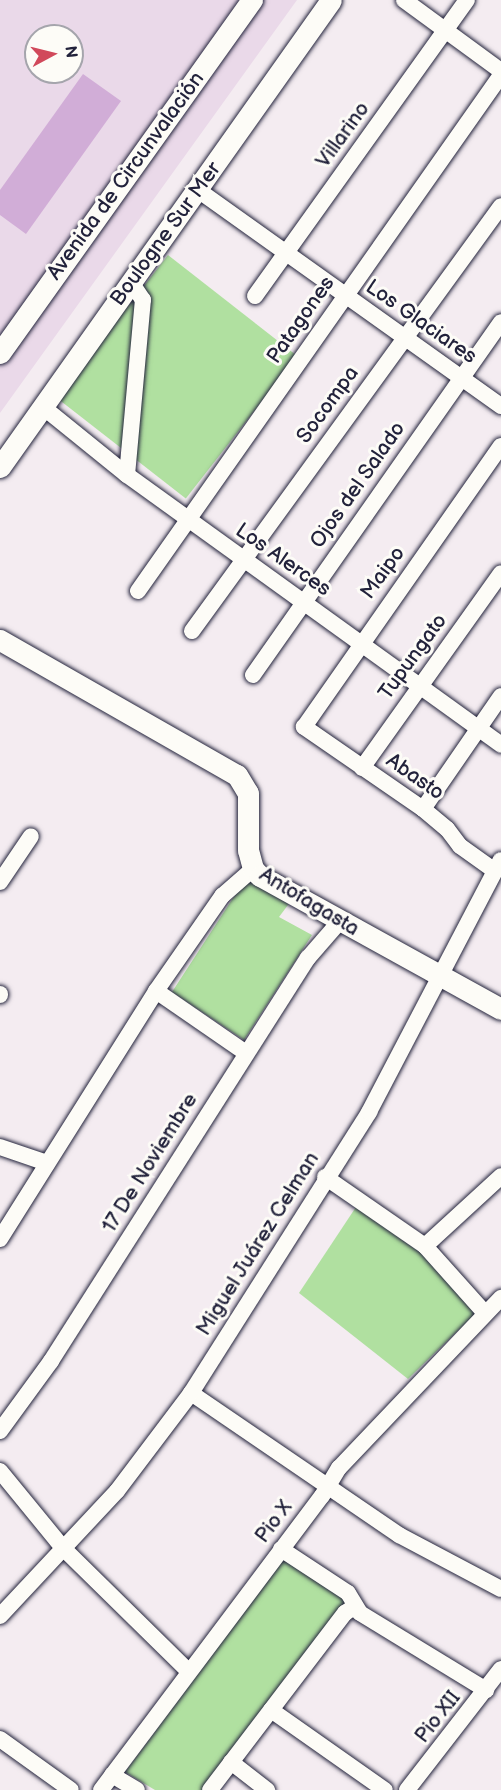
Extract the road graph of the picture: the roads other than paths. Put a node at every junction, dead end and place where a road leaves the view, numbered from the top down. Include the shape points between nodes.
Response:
1 (252, 0) edge
2 (331, 0) edge
3 (404, 0) edge
4 (467, 0) edge
5 (446, 31) junction
6 (501, 73) edge
7 (198, 190) junction
8 (501, 206) edge
9 (287, 252) junction
10 (131, 282) junction
11 (255, 296) dead end
12 (345, 296) junction
13 (501, 322) edge
14 (404, 340) junction
15 (0, 352) edge
16 (461, 378) junction
17 (501, 406) edge
18 (43, 407) junction
19 (501, 446) edge
20 (0, 467) edge
21 (127, 475) junction
22 (189, 520) junction
23 (242, 559) junction
24 (501, 573) edge
25 (138, 591) dead end
26 (303, 601) junction
27 (192, 631) dead end
28 (0, 640) edge
29 (361, 642) junction
30 (253, 675) dead end
31 (421, 685) junction
32 (501, 696) edge
33 (304, 727) joint
34 (478, 728) junction
35 (501, 745) edge
36 (362, 768) junction
37 (423, 809) junction
38 (32, 836) dead end
39 (498, 866) edge
40 (253, 869) junction
41 (0, 882) edge
42 (340, 921) junction
43 (439, 976) junction
44 (156, 991) junction
45 (501, 1009) edge
46 (246, 1053) junction
47 (0, 1147) edge
48 (47, 1163) junction
49 (501, 1176) edge
50 (325, 1177) junction
51 (0, 1239) edge
52 (425, 1246) junction
53 (501, 1298) edge
54 (485, 1313) junction
55 (191, 1393) junction
56 (0, 1431) edge
57 (0, 1471) edge
58 (328, 1485) junction
59 (63, 1548) junction
60 (281, 1549) junction
61 (501, 1589) edge
62 (354, 1607) junction
63 (0, 1616) edge
64 (501, 1668) edge
65 (188, 1671) junction
66 (486, 1690) junction
67 (271, 1710) junction
68 (0, 1739) edge
69 (231, 1762) junction
70 (112, 1775) junction
71 (71, 1790) edge
72 (101, 1790) edge
73 (137, 1790) edge
74 (210, 1790) edge
75 (267, 1790) edge
76 (385, 1790) edge
77 (407, 1790) edge

1 - 15 street, Avenida de Circunvalación
2 - 7 street, Boulogne Sur Mer
3 - 5 street
4 - 5 street, Villarino
5 - 6 street
5 - 9 street, Villarino
6 - 12 street, Patagones
7 - 9 street, Los Glaciares
7 - 10 street, Boulogne Sur Mer
8 - 14 street, Socompa
9 - 11 street, Villarino
9 - 12 street, Los Glaciares
10 - 18 street, Boulogne Sur Mer
10 - 21 street via 142,300
12 - 14 street, Los Glaciares
12 - 22 street, Patagones
13 - 16 street, Ojos del Salado
14 - 16 street, Los Glaciares
14 - 23 street, Socompa
16 - 17 street, Los Glaciares
16 - 26 street, Ojos del Salado
18 - 20 street, Boulogne Sur Mer
18 - 21 street, Los Alerces
19 - 29 street, Maipo
21 - 22 street, Los Alerces
22 - 23 street, Los Alerces
22 - 25 street, Patagones
23 - 26 street, Los Alerces
23 - 27 street, Socompa
24 - 31 street, Tupungato
26 - 29 street, Los Alerces
26 - 30 street, Ojos del Salado
28 - 40 street, Antofagasta via 237,775 248,793 248,850
29 - 31 street, Los Alerces
29 - 33 street, Maipo
31 - 34 street, Los Alerces
31 - 36 street, Tupungato
32 - 34 street
33 - 36 street, Abasto
34 - 35 street, Los Alerces
34 - 37 street
36 - 37 street, Abasto
37 - 39 street, Abasto via 460,846
38 - 41 street
39 - 43 street, Miguel Juárez Celman
40 - 42 street, Antofagasta
40 - 44 street via 222,896
42 - 43 street, Antofagasta
42 - 46 street, 17 De Noviembre via 308,958
43 - 45 street, Antofagasta
43 - 50 street, Miguel Juárez Celman via 382,1089
44 - 46 street
44 - 48 street
46 - 56 street, 17 De Noviembre via 51,1361
47 - 48 street
48 - 51 street
49 - 52 street
50 - 52 street
50 - 55 street, Miguel Juárez Celman
52 - 54 street
53 - 54 street, Pio X
54 - 58 street, Pio X via 375,1429
55 - 58 street
55 - 59 street, Miguel Juárez Celman via 129,1477
57 - 59 street
58 - 60 street, Pio X
58 - 61 street via 399,1535
59 - 63 street, Miguel Juárez Celman
59 - 65 street
60 - 62 street via 348,1593
60 - 65 street, Pio X
62 - 66 street
62 - 67 street via 345,1613
64 - 66 street, Pio XII
65 - 70 street, Pio X
66 - 77 street, Pio XII
67 - 69 street
67 - 76 street
68 - 71 street
69 - 74 street
69 - 75 street
70 - 72 street, Pio X
70 - 73 street

